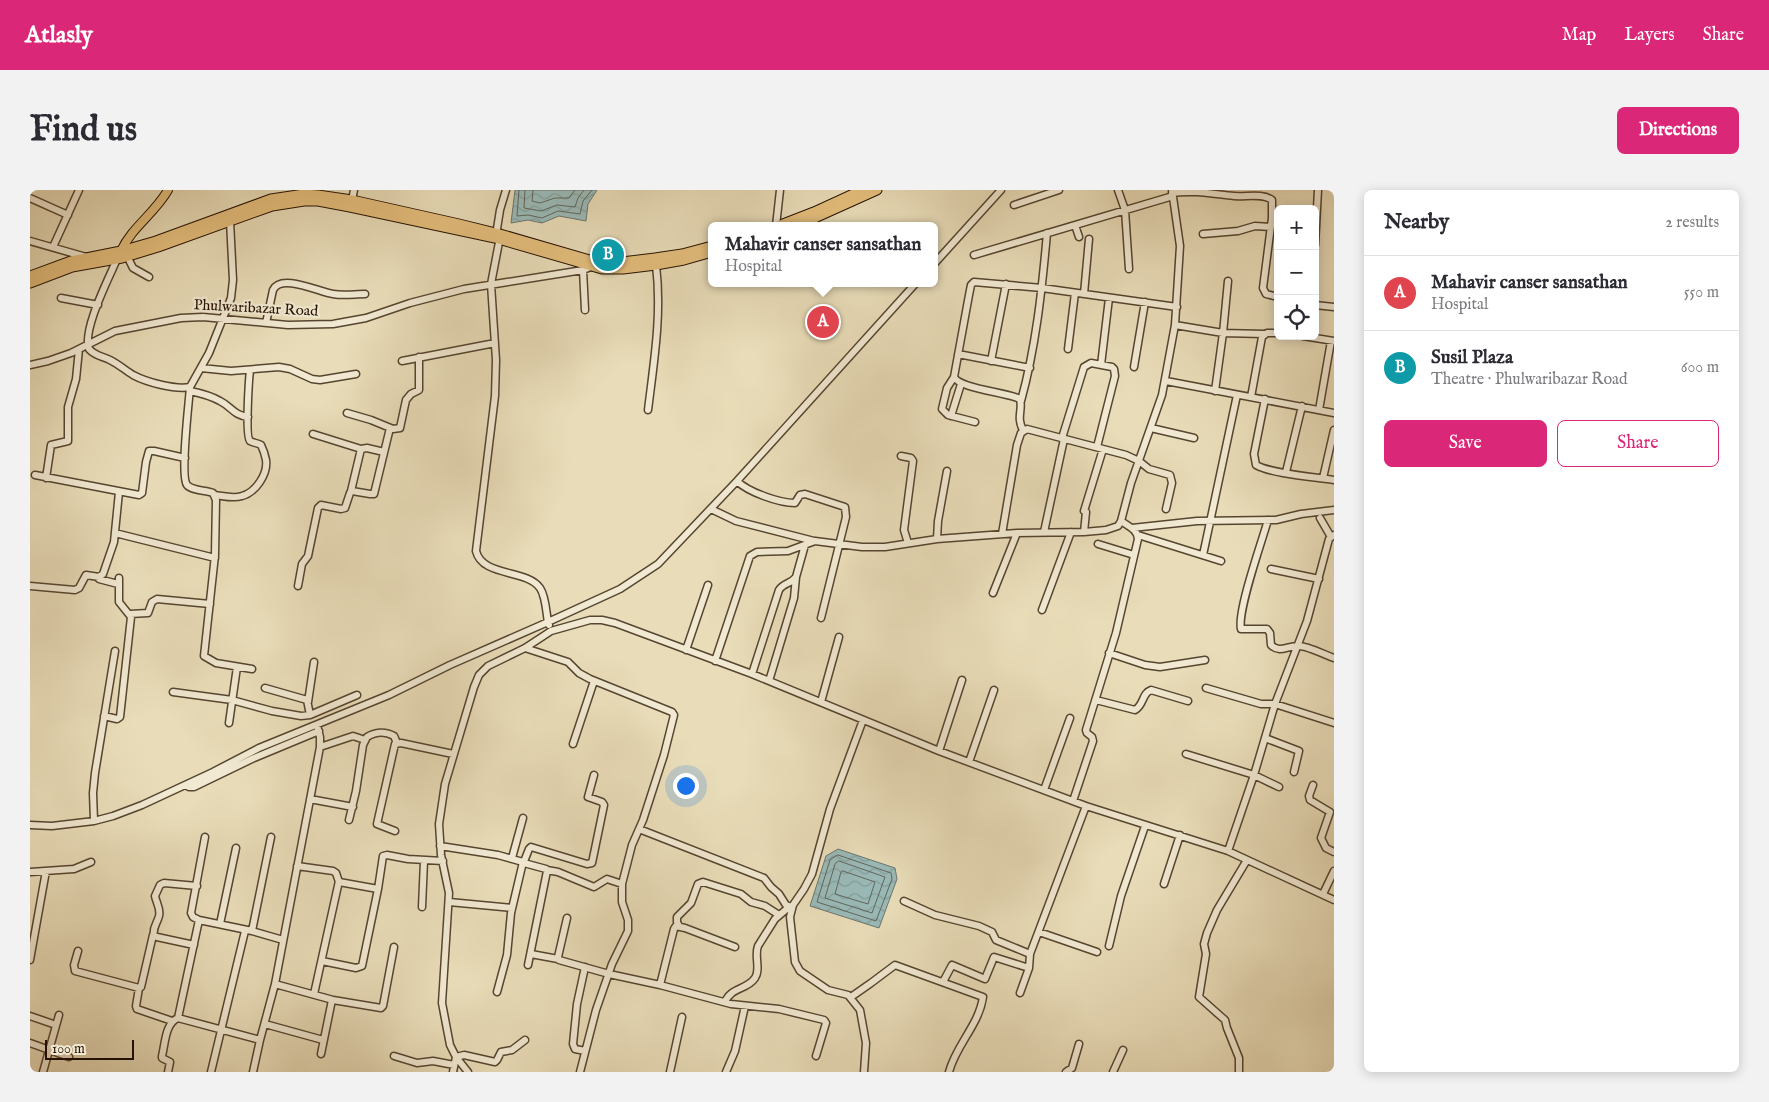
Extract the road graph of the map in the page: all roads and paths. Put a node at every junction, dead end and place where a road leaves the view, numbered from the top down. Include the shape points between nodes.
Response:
1 (78, 190) edge
2 (168, 190) edge
3 (354, 190) edge
4 (506, 190) edge
5 (780, 190) edge
6 (862, 190) edge
7 (877, 190) edge
8 (1001, 190) edge
9 (1059, 190) edge
10 (1118, 190) edge
11 (1191, 190) edge
12 (1318, 190) edge
13 (1172, 193) edge
14 (30, 198) edge
15 (352, 200) junction
16 (1014, 205) dead end
17 (1317, 205) edge
18 (1125, 210) junction
19 (68, 215) junction
20 (230, 221) junction
21 (432, 222) junction
22 (777, 222) edge
23 (788, 222) edge
24 (806, 222) edge
25 (210, 225) junction
26 (1075, 225) junction
27 (1271, 227) junction
28 (1047, 233) junction
29 (1203, 234) dead end
30 (498, 236) junction
31 (1079, 237) dead end
32 (1089, 239) dead end
33 (30, 241) edge
34 (53, 247) junction
35 (708, 247) edge
36 (708, 253) edge
37 (122, 255) junction
38 (974, 255) dead end
39 (87, 258) junction
40 (938, 260) edge
41 (602, 262) junction
42 (656, 265) junction
43 (587, 269) junction
44 (1129, 269) dead end
45 (150, 276) dead end
46 (33, 278) edge
47 (1228, 280) dead end
48 (491, 284) junction
49 (1006, 284) junction
50 (912, 287) edge
51 (1042, 288) junction
52 (1075, 293) junction
53 (365, 294) dead end
54 (1084, 294) junction
55 (1274, 296) edge
56 (61, 298) dead end
57 (1109, 298) junction
58 (1145, 302) junction
59 (98, 305) junction
60 (1319, 305) edge
61 (1177, 307) junction
62 (1334, 307) edge
63 (585, 310) dead end
64 (222, 319) junction
65 (266, 324) junction
66 (1175, 325) junction
67 (1223, 333) junction
68 (1274, 333) edge
69 (1264, 334) junction
70 (1319, 339) edge
71 (1333, 341) edge
72 (494, 343) junction
73 (88, 344) junction
74 (1068, 349) dead end
75 (79, 350) junction
76 (958, 354) junction
77 (418, 357) junction
78 (402, 361) dead end
79 (990, 361) junction
80 (30, 365) edge
81 (1101, 365) junction
82 (1134, 367) dead end
83 (201, 368) junction
84 (1030, 368) junction
85 (250, 370) junction
86 (356, 374) dead end
87 (954, 377) junction
88 (1166, 381) junction
89 (961, 384) junction
90 (190, 389) junction
91 (1215, 391) junction
92 (1237, 395) junction
93 (1252, 397) junction
94 (1265, 399) junction
95 (1021, 401) junction
96 (1302, 406) junction
97 (648, 410) dead end
98 (1319, 410) junction
99 (347, 413) dead end
100 (1334, 413) edge
101 (951, 416) junction
102 (248, 417) junction
103 (975, 422) dead end
104 (390, 428) junction
105 (1151, 428) junction
106 (1024, 430) junction
107 (1334, 430) edge
108 (313, 434) dead end
109 (1063, 438) junction
110 (1194, 438) dead end
111 (1100, 448) junction
112 (362, 449) junction
113 (384, 452) junction
114 (901, 456) dead end
115 (185, 458) junction
116 (1139, 461) junction
117 (947, 471) dead end
118 (1286, 472) junction
119 (35, 475) dead end
120 (46, 478) junction
121 (1323, 478) junction
122 (1334, 480) edge
123 (737, 481) junction
124 (351, 491) junction
125 (119, 492) junction
126 (215, 495) junction
127 (711, 509) junction
128 (1166, 509) dead end
129 (1334, 510) edge
130 (1320, 518) dead end
131 (1211, 520) junction
132 (1268, 520) junction
133 (1121, 521) junction
134 (1132, 528) junction
135 (116, 532) junction
136 (1044, 532) junction
137 (1071, 532) junction
138 (1084, 532) junction
139 (1017, 533) junction
140 (1002, 534) junction
141 (1138, 534) junction
142 (1332, 536) edge
143 (937, 538) junction
144 (815, 542) junction
145 (908, 543) junction
146 (839, 544) junction
147 (1098, 544) dead end
148 (805, 545) junction
149 (1134, 555) junction
150 (1203, 555) junction
151 (215, 558) junction
152 (1221, 561) dead end
153 (1272, 570) dead end
154 (796, 577) junction
155 (99, 579) dead end
156 (1319, 579) junction
157 (30, 586) edge
158 (298, 586) dead end
159 (708, 586) dead end
160 (993, 593) dead end
161 (210, 604) junction
162 (1042, 610) dead end
163 (127, 615) junction
164 (821, 618) dead end
165 (548, 622) junction
166 (551, 631) junction
167 (839, 636) dead end
168 (1298, 645) junction
169 (525, 648) junction
170 (686, 650) junction
171 (115, 651) dead end
172 (1110, 652) junction
173 (1334, 658) edge
174 (1205, 660) dead end
175 (715, 661) junction
176 (314, 662) dead end
177 (238, 667) junction
178 (252, 669) dead end
179 (752, 674) junction
180 (962, 680) dead end
181 (594, 681) junction
182 (769, 681) junction
183 (265, 688) dead end
184 (1206, 688) dead end
185 (994, 690) dead end
186 (174, 692) dead end
187 (357, 695) dead end
188 (232, 700) junction
189 (1096, 700) junction
190 (1188, 701) dead end
191 (308, 702) junction
192 (821, 702) junction
193 (1275, 704) junction
194 (310, 715) junction
195 (104, 716) junction
196 (1070, 718) dead end
197 (864, 720) junction
198 (1334, 723) edge
199 (229, 724) dead end
200 (318, 728) junction
201 (1265, 738) junction
202 (364, 740) junction
203 (397, 743) junction
204 (574, 744) dead end
205 (320, 747) junction
206 (939, 751) junction
207 (454, 754) junction
208 (1186, 754) dead end
209 (969, 762) junction
210 (1294, 772) dead end
211 (594, 775) dead end
212 (1254, 775) junction
213 (1313, 785) dead end
214 (1279, 787) dead end
215 (1044, 790) junction
216 (310, 799) junction
217 (1073, 801) junction
218 (1086, 806) junction
219 (353, 807) junction
220 (523, 818) dead end
221 (350, 820) dead end
222 (94, 821) junction
223 (30, 824) edge
224 (1145, 826) junction
225 (639, 829) junction
226 (395, 831) dead end
227 (1180, 835) junction
228 (206, 837) dead end
229 (271, 837) dead end
230 (440, 846) junction
231 (236, 848) dead end
232 (1228, 851) junction
233 (1334, 852) edge
234 (512, 858) junction
235 (1247, 860) junction
236 (424, 861) junction
237 (443, 861) junction
238 (91, 862) dead end
239 (524, 863) junction
240 (297, 866) junction
241 (547, 870) junction
242 (46, 871) junction
243 (1334, 871) edge
244 (30, 872) edge
245 (339, 881) junction
246 (622, 884) junction
247 (1164, 884) dead end
248 (197, 886) junction
249 (378, 889) junction
250 (1323, 894) junction
251 (1334, 900) edge
252 (449, 902) junction
253 (904, 902) dead end
254 (422, 907) dead end
255 (791, 907) junction
256 (512, 908) junction
257 (779, 915) junction
258 (567, 918) dead end
259 (199, 920) junction
260 (220, 924) junction
261 (679, 926) junction
262 (248, 931) junction
263 (1039, 932) junction
264 (153, 935) junction
265 (283, 940) junction
266 (194, 945) junction
267 (1109, 946) dead end
268 (394, 947) dead end
269 (734, 947) dead end
270 (78, 951) dead end
271 (1097, 952) dead end
272 (531, 954) junction
273 (1030, 954) junction
274 (558, 959) junction
275 (30, 960) edge
276 (322, 961) junction
277 (528, 965) dead end
278 (585, 967) junction
279 (1029, 968) junction
280 (608, 974) junction
281 (943, 982) junction
282 (275, 984) junction
283 (660, 984) junction
284 (139, 988) junction
285 (497, 992) dead end
286 (1020, 993) dead end
287 (314, 994) junction
288 (851, 997) junction
289 (332, 1000) junction
290 (725, 1002) junction
291 (744, 1006) junction
292 (59, 1015) dead end
293 (30, 1016) edge
294 (682, 1017) dead end
295 (175, 1020) junction
296 (56, 1024) junction
297 (265, 1024) junction
298 (220, 1029) junction
299 (260, 1040) junction
300 (324, 1040) junction
301 (525, 1040) dead end
302 (30, 1043) edge
303 (1079, 1044) dead end
304 (49, 1049) junction
305 (1123, 1050) dead end
306 (585, 1051) junction
307 (321, 1054) dead end
308 (394, 1056) dead end
309 (816, 1056) dead end
310 (69, 1057) dead end
311 (456, 1057) junction
312 (453, 1069) edge
313 (43, 1072) edge
314 (168, 1072) edge
315 (211, 1072) edge
316 (253, 1072) edge
317 (468, 1072) edge
318 (580, 1072) edge
319 (670, 1072) edge
320 (726, 1072) edge
321 (864, 1072) edge
322 (950, 1072) edge
323 (1066, 1072) edge
324 (1113, 1072) edge
325 (1239, 1072) edge

1 - 19 street
2 - 37 main road via 125,241
3 - 15 street
4 - 30 street
5 - 22 street
6 - 23 highway
7 - 24 highway
8 - 40 street
9 - 16 street
10 - 18 street
11 - 13 street
11 - 27 street via 1270,198 1273,204
12 - 17 street
13 - 18 street
13 - 61 street via 1180,246
14 - 19 street
15 - 21 highway
15 - 25 highway via 318,194 288,196 271,199
18 - 26 street
18 - 44 street
19 - 34 street
20 - 21 highway via 272,206 304,201 332,203
20 - 25 highway
20 - 64 street via 233,287
21 - 30 highway
25 - 37 highway
26 - 28 street
26 - 31 street
27 - 29 street via 1255,226 1238,232
27 - 55 street via 1263,288 1266,294
28 - 38 street
28 - 51 street
30 - 41 highway
30 - 43 highway
30 - 48 street
32 - 54 street
33 - 34 street
34 - 39 street
35 - 41 highway via 655,258
36 - 42 highway
37 - 39 highway
37 - 45 street via 133,268
37 - 46 highway
37 - 59 street
39 - 46 highway via 70,261
41 - 43 street, Phulwaribazar Road
42 - 43 highway
42 - 97 street via 658,324
43 - 48 street, Phulwaribazar Road
43 - 63 street
47 - 67 street
48 - 65 street, Phulwaribazar Road via 410,303 349,322
48 - 72 street
49 - 51 street
49 - 76 street via 978,281 972,285
49 - 79 street
50 - 123 street
51 - 52 street
51 - 84 street
52 - 54 street
52 - 74 street
53 - 65 street via 336,294 281,283 272,290
54 - 57 street
56 - 59 street
57 - 58 street
57 - 81 street
58 - 61 street
58 - 82 street
59 - 73 street
60 - 62 street
61 - 66 street
64 - 65 street, Phulwaribazar Road
64 - 73 street, Phulwaribazar Road via 181,318 128,327
64 - 83 street
66 - 67 street
66 - 88 street
67 - 69 street
67 - 91 street
68 - 69 street
69 - 93 street
70 - 71 street
71 - 98 street
72 - 77 street
72 - 165 street via 495,396 476,551 483,563 538,586 543,594
73 - 75 street, Phulwaribazar Road
73 - 90 street via 96,355 138,378
75 - 80 street, Phulwaribazar Road
75 - 120 street via 68,407 68,441 51,445
76 - 79 street
76 - 87 street
77 - 78 street
77 - 104 street via 419,390 406,400 400,428
79 - 84 street
81 - 109 street via 1091,363 1084,367
81 - 111 street via 1114,369 1115,376
83 - 85 street
83 - 90 street
84 - 95 street
85 - 86 street via 283,368 320,380
85 - 102 street
87 - 89 street
87 - 101 street via 942,405 944,412
88 - 91 street
88 - 105 street
89 - 95 street via 1013,396
89 - 101 street
90 - 102 street via 215,398 237,414
90 - 115 street
91 - 92 street
92 - 93 street
92 - 131 street
93 - 94 street
94 - 96 street
94 - 118 street via 1254,460 1260,467
95 - 106 street via 1019,418
96 - 98 street
96 - 118 street
98 - 100 street
99 - 104 street
101 - 103 street
102 - 126 street via 248,437 261,445 266,457 264,474 256,488 247,494 230,498
104 - 113 street
105 - 110 street
105 - 116 street
106 - 109 street via 1032,429
106 - 140 street via 1017,445
107 - 121 street
108 - 112 street
109 - 111 street
109 - 136 street
111 - 116 street
111 - 138 street via 1085,512
112 - 113 street
112 - 124 street
113 - 124 street via 374,494
114 - 145 street via 913,461 904,530
115 - 125 street via 149,451 141,494
115 - 126 street via 186,484
116 - 128 street via 1148,469 1172,477
116 - 133 street
117 - 143 street
118 - 121 street
119 - 120 street
120 - 125 street
121 - 122 street
123 - 127 street
123 - 146 street via 752,491 786,502 795,503 800,495 805,494 842,505 846,513
124 - 158 street via 345,508 321,505 318,508 308,558 302,564
125 - 135 street
126 - 151 street
127 - 144 street via 741,523
127 - 165 street via 645,574
129 - 132 street
130 - 142 street
131 - 132 street
131 - 134 street
131 - 150 street
132 - 168 street via 1240,627 1244,630 1267,629 1271,645 1276,649
133 - 134 street
133 - 138 street via 1114,528
134 - 141 street
135 - 151 street
135 - 157 street via 101,576 86,575 79,588 74,590
136 - 137 street
136 - 139 street
137 - 138 street
137 - 162 street
139 - 140 street
139 - 160 street
140 - 143 street
141 - 149 street
141 - 150 street
142 - 156 street
143 - 145 street
144 - 146 street
144 - 148 street
145 - 146 street via 874,548
146 - 164 street
147 - 149 street
148 - 154 street
148 - 175 street via 788,551 761,552 750,556
149 - 172 street
150 - 152 street
151 - 161 street
153 - 156 street
154 - 179 street via 779,590
154 - 182 street via 794,598
155 - 163 street via 119,581 118,598
156 - 168 street
159 - 170 street
161 - 163 street via 157,600 152,602 148,613
161 - 177 street via 204,656 216,663
163 - 195 street via 130,635 120,717
165 - 166 street
165 - 200 street
166 - 169 street
166 - 170 street via 590,620 602,620
167 - 192 street
168 - 173 street
168 - 193 street
169 - 181 street via 568,662
169 - 207 street via 495,662 479,675
170 - 175 street
171 - 195 street
172 - 174 street via 1160,667
172 - 189 street
175 - 179 street
176 - 191 street
177 - 178 street
177 - 188 street
179 - 182 street
180 - 206 street
181 - 204 street
181 - 225 street via 674,715
182 - 192 street
183 - 191 street
184 - 193 street via 1262,704
185 - 209 street
186 - 188 street
187 - 194 street
188 - 194 street via 288,714
188 - 199 street
189 - 190 street via 1135,710 1146,693 1152,690
189 - 217 street via 1086,730 1093,740
191 - 194 street
192 - 197 street
193 - 198 street
193 - 201 street
195 - 222 street via 93,793
196 - 215 street
197 - 206 street
197 - 255 street via 830,809 812,874
200 - 205 street
200 - 222 street via 259,748 135,808
201 - 210 street via 1299,752
201 - 212 street
202 - 203 street via 370,735 386,732 394,736
202 - 205 street via 354,736
202 - 219 street
203 - 207 street
203 - 226 street via 376,824
205 - 216 street
206 - 209 street
207 - 230 street via 440,808
208 - 212 street
209 - 215 street
211 - 239 street via 588,796 604,805 592,863 529,848
212 - 214 street
212 - 232 street
213 - 233 street via 1310,800 1330,812 1321,838 1326,848
215 - 217 street
216 - 219 street
216 - 240 street
217 - 218 street
218 - 224 street
218 - 263 street
219 - 221 street
220 - 234 street
222 - 223 street via 52,826
224 - 227 street
224 - 267 street via 1121,896
225 - 246 street
225 - 255 street via 764,878 785,905
227 - 232 street
227 - 247 street
228 - 248 street
229 - 262 street
230 - 234 street
230 - 237 street
231 - 260 street
232 - 235 street
234 - 239 street
235 - 250 street
235 - 325 street via 1217,910 1207,934 1199,997 1225,1020 1239,1058
236 - 237 street
236 - 249 street via 383,856
236 - 254 street
237 - 252 street
238 - 242 street via 74,869
239 - 241 street
239 - 256 street
240 - 245 street via 335,871
240 - 265 street
241 - 246 street via 594,887 607,879
241 - 272 street
242 - 244 street
242 - 275 street
243 - 250 street
245 - 249 street
245 - 276 street
246 - 280 street via 628,931
248 - 259 street via 192,916
248 - 264 street via 160,885 156,896 159,913
249 - 276 street via 362,966 356,968
250 - 251 street
252 - 256 street
252 - 311 street via 442,1004 450,1045
253 - 273 street via 938,916 980,926 992,932 996,940
255 - 257 street
255 - 288 street via 790,927 795,962 800,972 828,990
256 - 285 street via 508,948
257 - 261 street via 740,894 701,882 691,903 677,917
257 - 290 street via 757,950 756,976 730,993
258 - 274 street
259 - 260 street
259 - 266 street
260 - 262 street
261 - 269 street
261 - 283 street via 674,929
262 - 265 street
262 - 298 street
263 - 271 street
263 - 273 street
264 - 266 street
264 - 284 street
265 - 282 street
266 - 295 street
268 - 289 street via 382,1007
270 - 284 street via 75,971
272 - 274 street
272 - 277 street
273 - 279 street
274 - 278 street
276 - 287 street
278 - 280 street
278 - 306 street via 573,1044
279 - 281 street via 994,957 985,979 952,965
279 - 286 street
280 - 283 street
280 - 306 street
281 - 288 street via 895,965
281 - 322 street via 983,997 981,1010 952,1061
282 - 287 street
282 - 297 street
283 - 290 street
284 - 295 street via 136,1008
287 - 289 street
288 - 321 street via 862,1015 866,1043
289 - 300 street
290 - 291 street
291 - 309 street via 779,1009 826,1021
291 - 320 street via 735,1051
292 - 296 street
293 - 296 street
294 - 319 street
295 - 298 street
295 - 314 street via 162,1056 170,1062
296 - 304 street
297 - 299 street
297 - 300 street
298 - 299 street
298 - 315 street
299 - 316 street
300 - 307 street
301 - 311 street via 512,1050 501,1052 495,1062 464,1055
302 - 304 street
303 - 323 street via 1072,1068
304 - 310 street
304 - 313 street
305 - 324 street
306 - 318 street
308 - 312 street via 417,1063 433,1061
311 - 312 street
311 - 317 street

